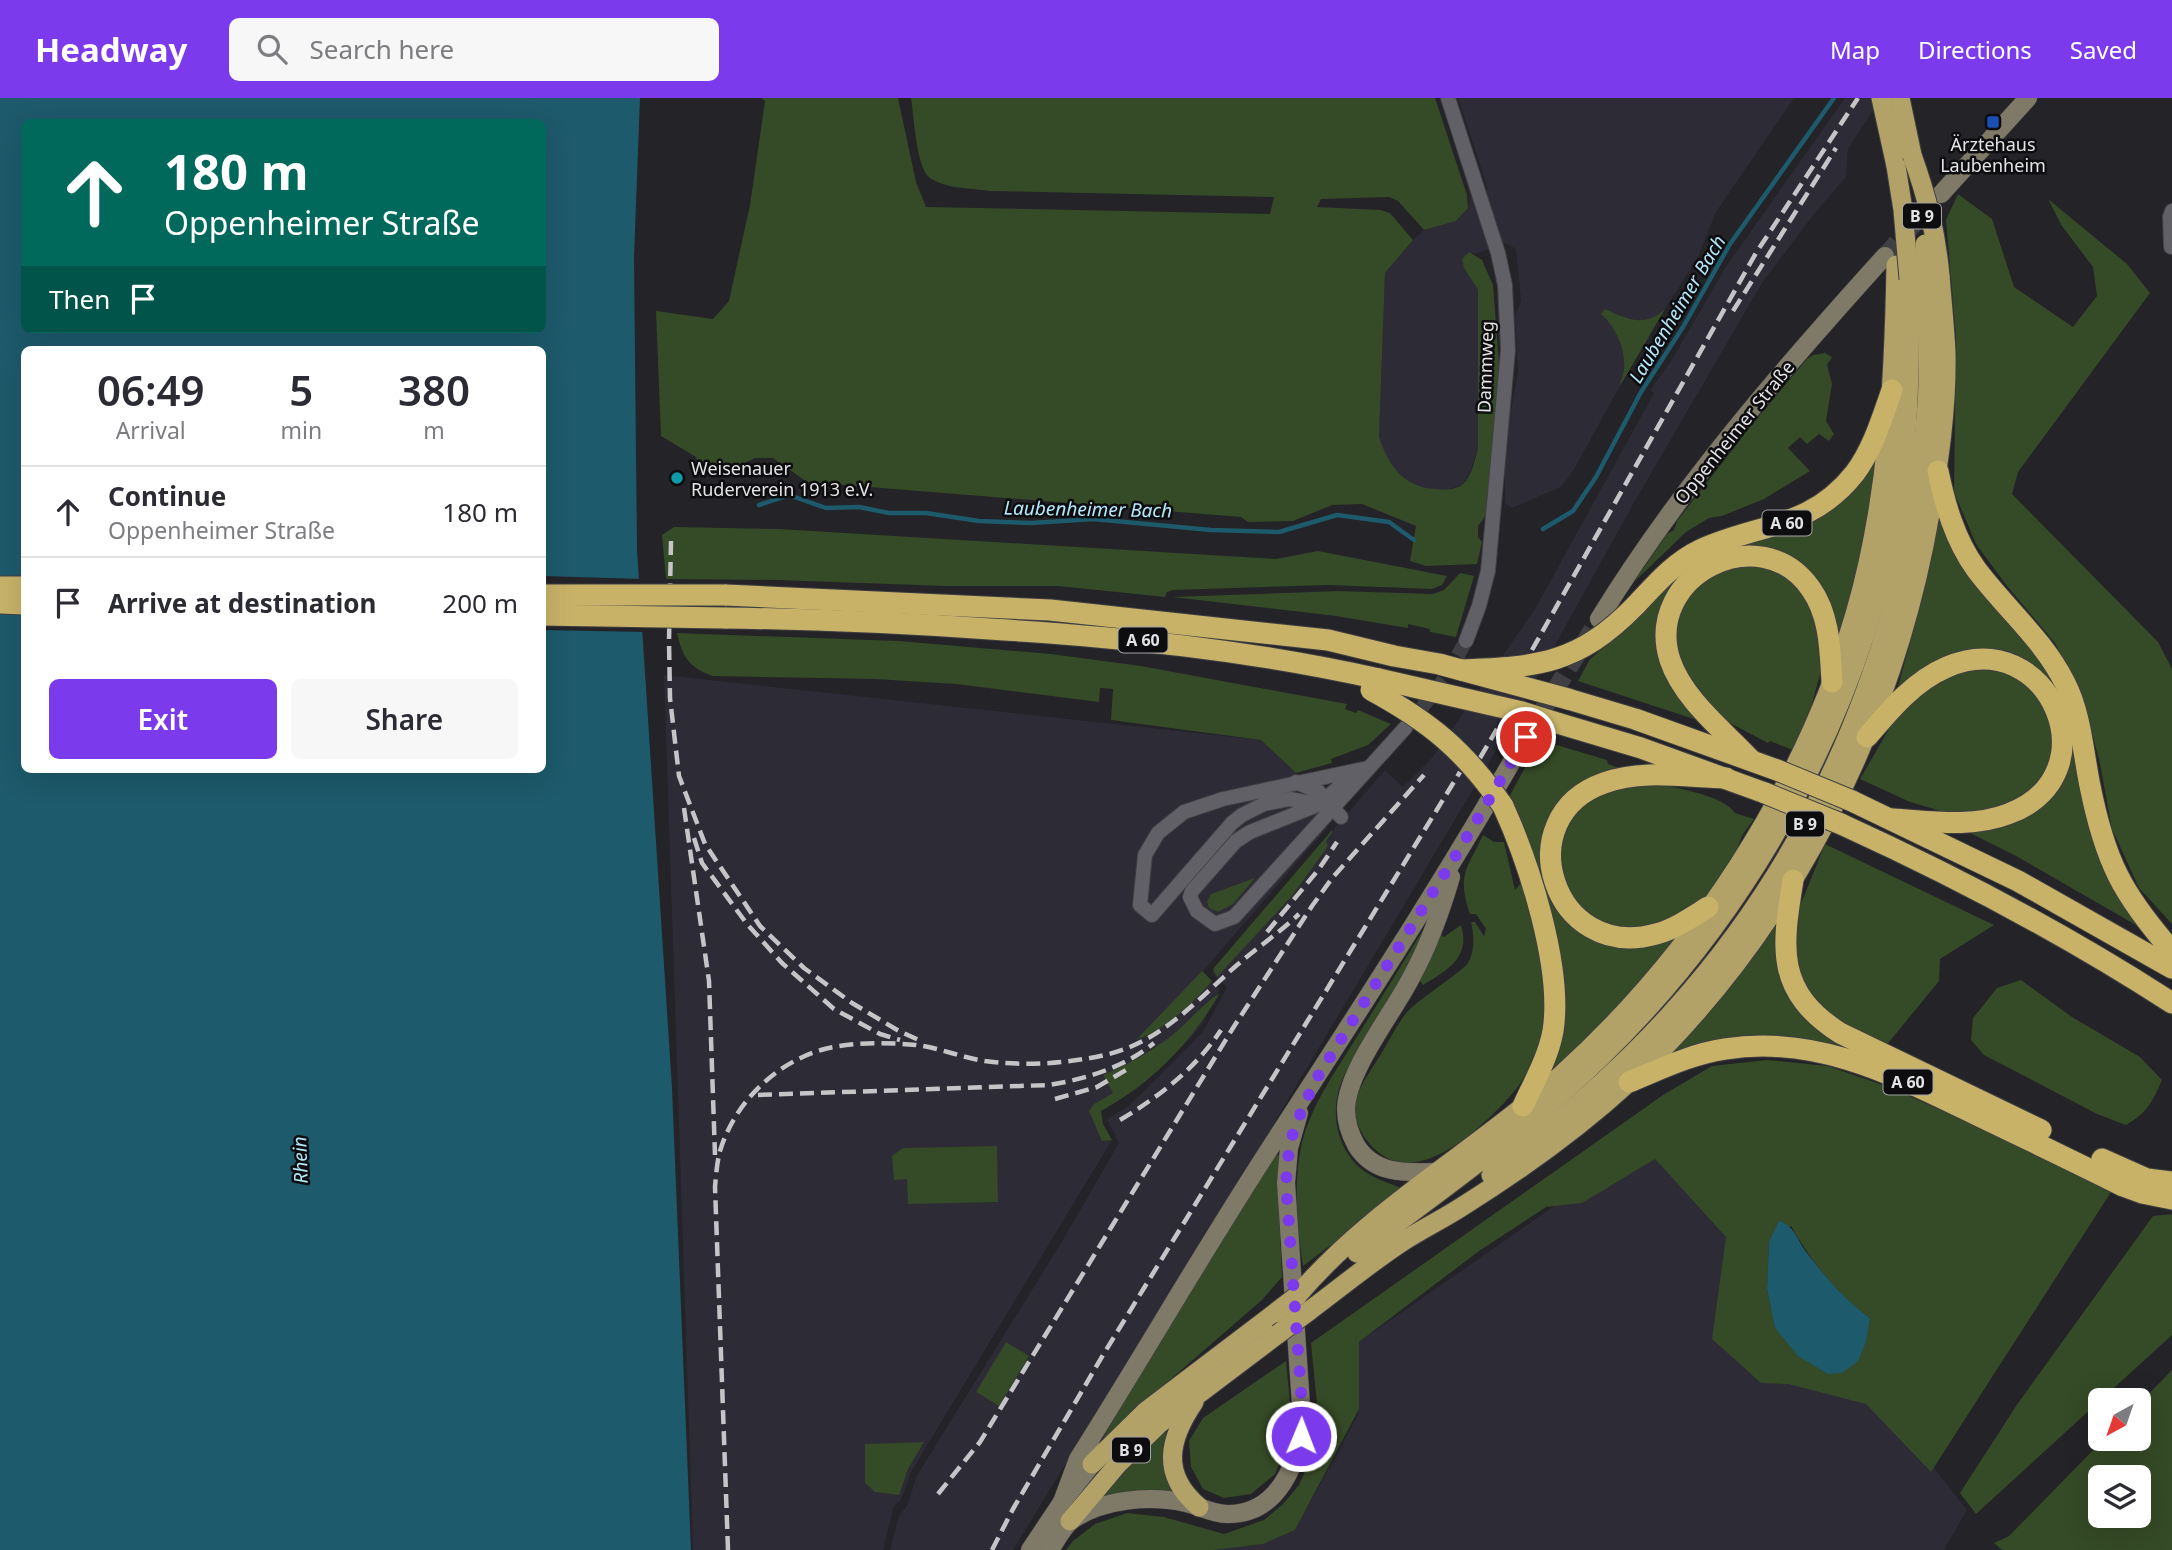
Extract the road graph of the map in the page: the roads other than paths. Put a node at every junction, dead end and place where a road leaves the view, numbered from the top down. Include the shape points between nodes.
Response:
1 (1448, 98) edge
2 (1881, 98) edge
3 (1900, 98) edge
4 (2028, 98) edge
5 (1904, 160) junction
6 (1941, 194) tunnel mouth
7 (2172, 211) edge
8 (2171, 247) edge
9 (1885, 256) tunnel mouth
10 (1918, 278) junction
11 (1892, 390) junction
12 (1938, 471) junction
13 (0, 587) edge
14 (21, 587) edge
15 (546, 595) edge
16 (0, 603) edge
17 (21, 604) edge
18 (546, 615) edge
19 (1599, 619) tunnel mouth
20 (1466, 641) tunnel mouth
21 (1461, 670) junction
22 (1832, 682) junction
23 (1375, 684) junction
24 (1406, 727) tunnel mouth
25 (1526, 737) tunnel mouth
26 (1867, 737) junction
27 (1750, 759) junction
28 (1368, 768) junction
29 (1726, 778) junction
30 (1294, 782) junction
31 (1331, 807) junction
32 (1892, 819) junction
33 (1458, 852) junction
34 (1793, 880) junction
35 (1708, 907) junction
36 (2172, 951) edge
37 (2172, 968) edge
38 (2172, 1003) edge
39 (1315, 1081) junction
40 (1629, 1082) junction
41 (1523, 1107) junction
42 (1437, 1172) junction
43 (2172, 1182) edge
44 (2172, 1199) edge
45 (1418, 1232) junction
46 (1304, 1296) junction
47 (1203, 1389) junction
48 (1103, 1420) junction
49 (1092, 1464) junction
50 (1062, 1503) junction
51 (1199, 1507) junction
52 (1070, 1521) junction
53 (1030, 1550) edge
54 (1050, 1550) edge

1 - 20 street, Dammweg via 1498,253 1505,285 1508,350 1488,571
2 - 5 highway, B 9
3 - 5 highway, B 9
4 - 6 main road
5 - 10 highway, bridge
5 - 10 highway, B 9, bridge via 1925,245
7 - 8 street
9 - 19 main road, Oppenheimer Straße via 1731,432 1644,548
10 - 11 highway
10 - 12 highway via 1946,353
10 - 45 highway, B 9 via 1927,402 1916,497 1892,613 1841,756 1764,895 1683,1000 1565,1115
10 - 46 highway, B 9 via 1902,475 1872,608 1820,747 1753,871 1699,947 1601,1057 1490,1154
11 - 21 highway, A 60, bridge via 1862,463 1825,502 1796,519 1688,557 1594,642 1566,656 1531,666
11 - 22 highway via 1879,505 1856,613
12 - 26 highway via 1918,580
12 - 36 highway via 1966,554 2067,685 2111,866 2129,899
13 - 14 highway
15 - 21 highway, A 60, bridge via 725,595 1050,610 1328,640
16 - 17 highway
18 - 23 highway, A 60, bridge via 940,626 1104,636 1331,668
21 - 27 highway, A 60, bridge via 1635,719
22 - 27 highway via 1822,611 1812,590 1794,572 1765,559 1739,556 1717,561 1689,580 1668,618 1669,658 1691,696
22 - 35 highway via 1764,823
23 - 29 highway, A 60, bridge via 1522,712
23 - 41 highway, bridge via 1450,743 1486,782 1514,830 1538,907 1554,986 1549,1047
24 - 28 street
25 - 33 main road
26 - 32 highway, A 60 via 1923,681 1946,667 1973,660 2005,663 2025,673 2042,687 2058,711 2062,740 2057,767 2049,784 2028,804 1999,817 1971,821
26 - 34 highway
27 - 32 highway, A 60, bridge
28 - 30 street
28 - 31 street
28 - 31 street
29 - 35 highway, A 60 via 1633,776 1593,787 1564,815 1550,851 1552,876 1563,902 1580,920 1604,933 1622,937 1655,934
29 - 38 highway, A 60, bridge via 1841,824 1993,899
30 - 31 street via 1310,787
30 - 31 street via 1204,804 1176,817 1158,833 1145,855 1140,905 1152,915 1242,815 1274,801
31 - 31 street via 1250,832 1236,841 1192,891 1197,911 1215,924 1234,918
32 - 37 highway, A 60 via 2018,881
33 - 39 main road
33 - 42 main road via 1430,937 1359,1069 1346,1109 1352,1137 1372,1161 1399,1173
34 - 40 highway via 1720,982
34 - 43 highway via 1786,958 1795,990 1819,1018 1840,1033 2120,1168 2147,1179
35 - 41 highway via 1625,1012
39 - 48 main road
39 - 51 main road via 1295,1126 1286,1183 1301,1392 1297,1456 1277,1491 1253,1509 1225,1514
40 - 44 highway, A 60 via 1690,1057 1727,1048 1783,1046 1818,1051 1872,1066 2123,1186
40 - 45 highway via 1521,1169
41 - 42 highway
42 - 46 highway via 1344,1247
45 - 46 highway, B 9
46 - 47 highway, B 9, bridge via 1278,1334
46 - 49 highway, B 9, bridge via 1146,1411
47 - 51 highway via 1178,1429 1172,1455 1180,1485
47 - 52 highway, B 9 via 1137,1444
48 - 49 main road
48 - 50 main road via 1072,1470
49 - 50 main road
50 - 53 main road
51 - 52 main road via 1135,1500 1098,1508
52 - 54 main road

